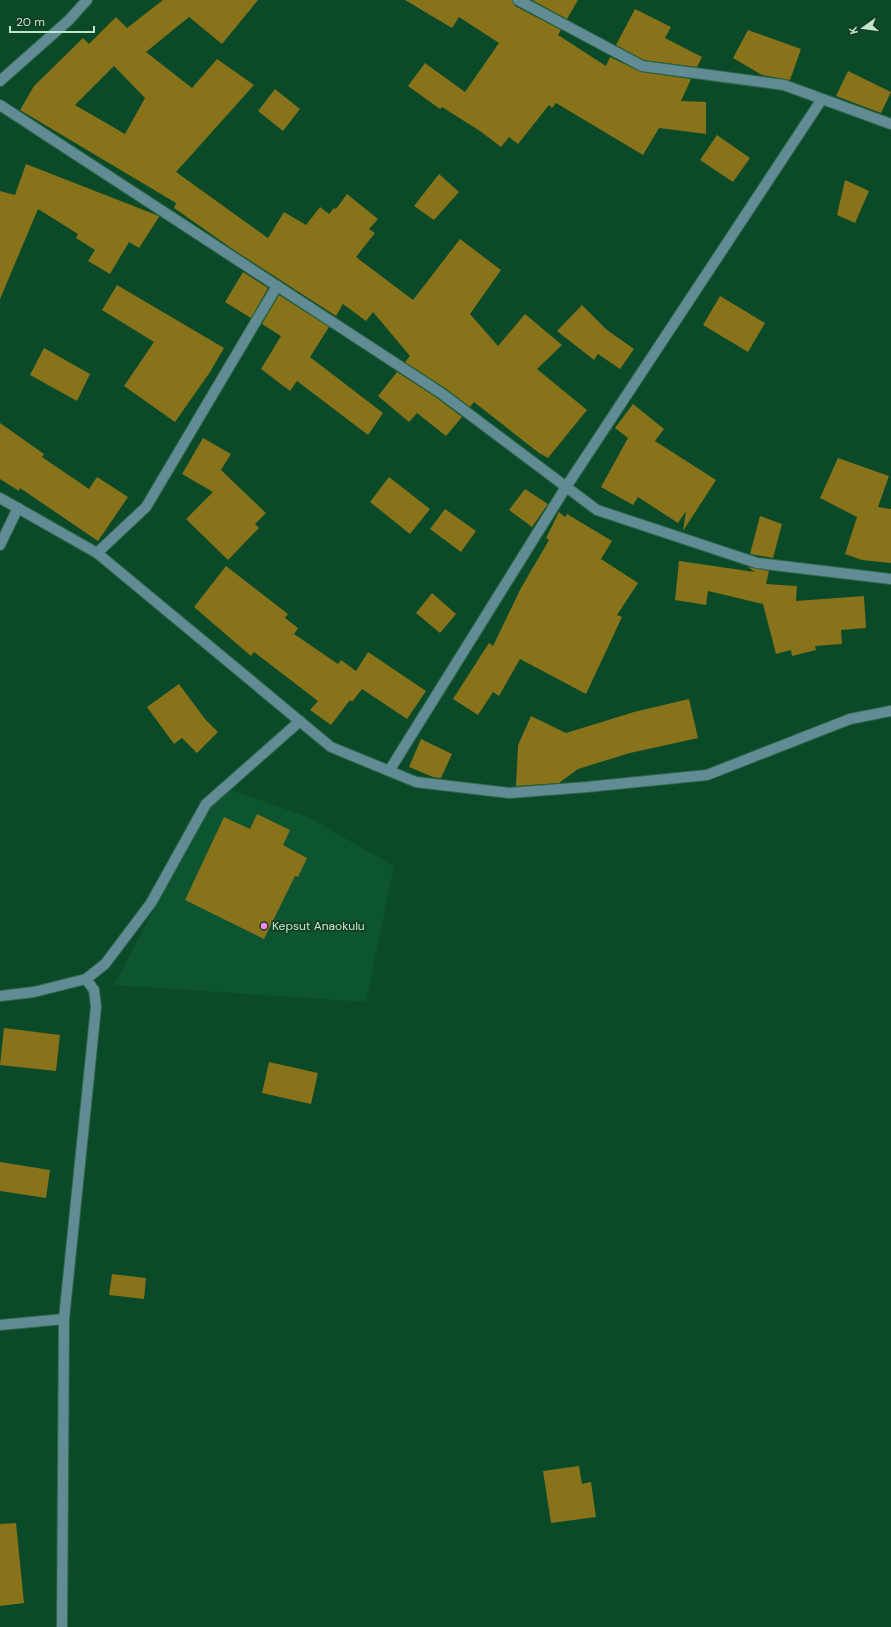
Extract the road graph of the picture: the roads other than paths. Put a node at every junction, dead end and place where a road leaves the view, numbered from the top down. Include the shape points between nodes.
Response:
1 (87, 0) edge
2 (518, 0) edge
3 (0, 81) edge
4 (822, 99) junction
5 (0, 105) edge
6 (891, 124) edge
7 (277, 286) junction
8 (566, 486) junction
9 (0, 498) edge
10 (18, 508) junction
11 (0, 545) edge
12 (97, 553) junction
13 (891, 579) edge
14 (891, 711) edge
15 (300, 721) junction
16 (389, 771) junction
17 (86, 980) junction
18 (0, 996) edge
19 (64, 1319) junction
20 (0, 1325) edge
21 (62, 1627) edge

1 - 3 street via 69,20
2 - 4 street via 642,66 784,85
4 - 6 street
4 - 8 street
5 - 7 street
7 - 8 street via 441,393
7 - 12 street via 146,507
8 - 13 street via 597,510 757,563
8 - 16 street
9 - 10 street
10 - 11 street
10 - 12 street
12 - 15 street
14 - 16 street via 850,719 707,775 509,793 416,782
15 - 16 street via 331,747
15 - 17 street via 206,804 151,903 105,964
17 - 18 street via 34,992
17 - 19 street via 94,990 96,1007
19 - 20 street
19 - 21 street

